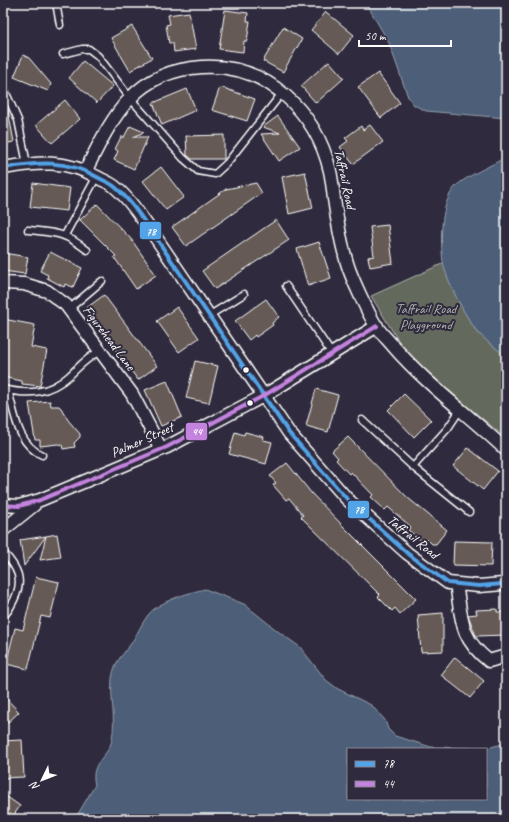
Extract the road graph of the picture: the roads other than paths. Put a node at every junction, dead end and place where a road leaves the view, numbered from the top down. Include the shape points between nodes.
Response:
1 (56, 3) edge
2 (60, 24) dead end
3 (63, 54) dead end
4 (6, 93) dead end
5 (282, 93) junction
6 (130, 98) junction
7 (28, 164) junction
8 (3, 168) edge
9 (86, 170) junction
10 (97, 176) junction
11 (28, 230) dead end
12 (65, 235) junction
13 (87, 250) dead end
14 (102, 281) dead end
15 (3, 283) edge
16 (286, 286) dead end
17 (244, 294) dead end
18 (69, 309) junction
19 (210, 315) junction
20 (377, 326) junction
21 (100, 351) junction
22 (332, 354) junction
23 (6, 390) edge
24 (265, 395) junction
25 (460, 410) junction
26 (362, 420) dead end
27 (161, 449) junction
28 (506, 450) edge
29 (42, 455) dead end
30 (413, 467) junction
31 (40, 500) junction
32 (3, 505) edge
33 (469, 512) dead end
34 (3, 530) edge
35 (3, 552) edge
36 (506, 583) edge
37 (456, 584) junction
38 (3, 616) edge
39 (506, 656) edge

1 - 2 lane
3 - 6 lane via 89,49 98,56
4 - 7 lane via 18,120
5 - 6 street, Taffrail Road via 268,81 215,66 166,74 147,84
5 - 6 lane via 227,163 215,174 198,171 183,158
5 - 20 street, Taffrail Road via 291,99 322,145 330,172 347,265
6 - 9 street, Taffrail Road via 109,123
7 - 8 street, Taffrail Road
7 - 9 street, Taffrail Road via 63,164
9 - 10 street, Taffrail Road
10 - 12 lane
10 - 19 street, Taffrail Road via 115,186 133,206
11 - 12 lane
12 - 13 lane
14 - 18 lane
15 - 18 street, Figurehead Lane via 24,284 47,291
16 - 22 lane
17 - 19 lane
18 - 21 street, Figurehead Lane
19 - 24 street, Taffrail Road
20 - 22 street, Palmer Street
20 - 25 street, Taffrail Road via 411,367
21 - 23 lane via 86,358 55,386 41,392 23,393
21 - 27 street, Figurehead Lane via 132,394
22 - 24 street, Palmer Street
23 - 29 lane via 21,436 30,449
24 - 27 street, Palmer Street
24 - 37 street, Taffrail Road via 289,433 347,499 407,554 448,583
25 - 28 street, Taffrail Road
25 - 30 lane via 448,428
26 - 30 lane
27 - 31 street, Palmer Street
30 - 33 lane
31 - 32 street, Palmer Street via 19,506
31 - 34 street, Palmer Street
35 - 38 lane via 17,572 20,586 11,606
36 - 37 street, Taffrail Road via 479,586
37 - 39 street via 464,633 477,651 489,661

